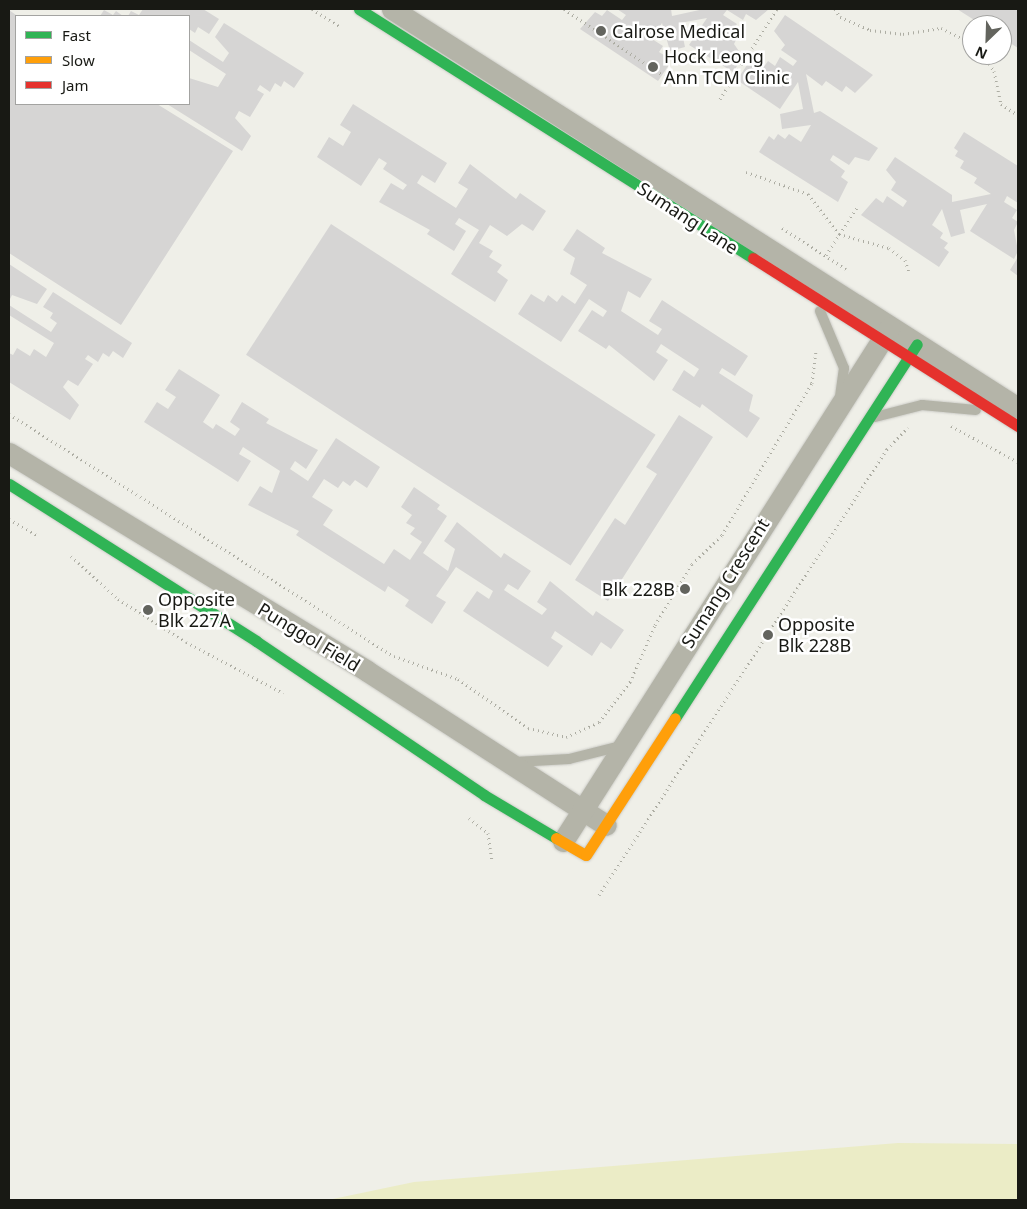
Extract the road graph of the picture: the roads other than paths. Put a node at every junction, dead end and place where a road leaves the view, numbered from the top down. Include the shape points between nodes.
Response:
1 (359, 9) edge
2 (392, 9) edge
3 (810, 296) junction
4 (887, 334) junction
5 (912, 351) junction
6 (839, 404) junction
7 (1018, 408) edge
8 (997, 413) junction
9 (869, 419) junction
10 (1018, 426) edge
11 (9, 453) edge
12 (9, 484) edge
13 (624, 745) junction
14 (508, 762) junction
15 (582, 810) junction
16 (606, 825) junction
17 (563, 841) junction
18 (586, 855) joint

1 - 3 street, Sumang Lane
2 - 4 street, Sumang Lane
3 - 4 street, Sumang Lane
3 - 6 lane via 830,326 844,368
4 - 5 street, Sumang Lane
4 - 6 street, Sumang Crescent
5 - 7 street, Sumang Lane
5 - 8 street, Sumang Lane
5 - 9 street, Sumang Crescent
6 - 13 street, Sumang Crescent
8 - 9 lane via 922,405
8 - 10 street, Sumang Lane
9 - 16 street, Sumang Crescent
11 - 14 street, Punggol Field
12 - 17 street, Punggol Field via 256,641 484,795
13 - 14 lane via 568,759
13 - 15 street, Sumang Crescent
14 - 15 street, Punggol Field
15 - 16 street, Punggol Field
15 - 17 street, Sumang Crescent
16 - 18 street, Sumang Crescent
17 - 18 street, Punggol Field

